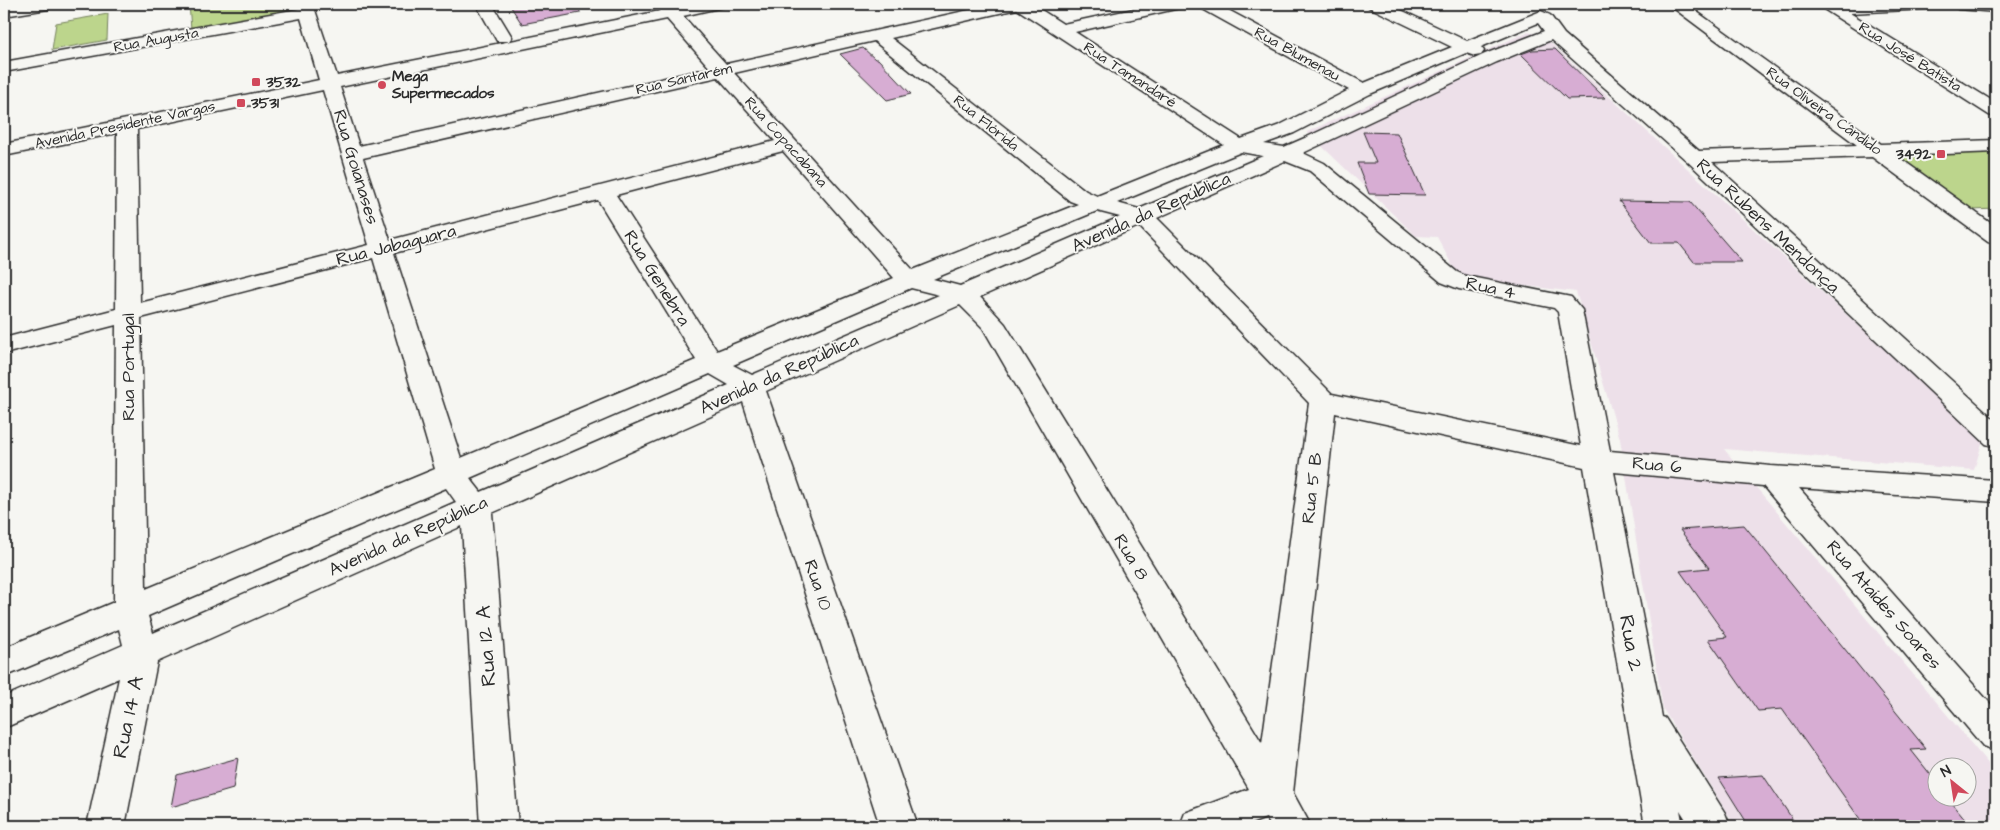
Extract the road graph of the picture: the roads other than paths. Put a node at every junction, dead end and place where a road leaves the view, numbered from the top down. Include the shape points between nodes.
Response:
1 (48, 4) edge
2 (484, 4) edge
3 (717, 4) edge
4 (1016, 4) edge
5 (1021, 4) edge
6 (1178, 4) edge
7 (1204, 4) edge
8 (1375, 4) edge
9 (1676, 4) edge
10 (1925, 4) edge
11 (1958, 4) edge
12 (667, 6) edge
13 (1828, 6) edge
14 (1996, 7) edge
15 (306, 8) edge
16 (4, 11) edge
17 (1544, 17) edge
18 (1060, 30) junction
19 (877, 35) junction
20 (503, 37) junction
21 (1464, 46) junction
22 (1491, 58) junction
23 (4, 67) edge
24 (722, 70) junction
25 (329, 78) junction
26 (1363, 90) junction
27 (1996, 111) edge
28 (127, 124) junction
29 (4, 138) edge
30 (788, 144) junction
31 (1239, 146) junction
32 (1996, 146) edge
33 (4, 150) edge
34 (1880, 152) junction
35 (1284, 153) junction
36 (352, 154) junction
37 (1694, 157) junction
38 (603, 191) junction
39 (1099, 204) junction
40 (1142, 216) junction
41 (1996, 237) edge
42 (381, 248) junction
43 (910, 280) junction
44 (963, 294) junction
45 (128, 314) junction
46 (4, 346) edge
47 (712, 364) junction
48 (751, 386) junction
49 (1323, 401) junction
50 (1996, 437) edge
51 (1598, 460) junction
52 (451, 473) junction
53 (1771, 476) junction
54 (1996, 491) edge
55 (476, 507) junction
56 (130, 609) junction
57 (142, 653) junction
58 (4, 662) edge
59 (4, 713) edge
60 (1644, 715) junction
61 (1996, 735) edge
62 (1283, 812) edge
63 (106, 826) edge
64 (500, 826) edge
65 (899, 826) edge
66 (1199, 826) edge
67 (1664, 826) edge
68 (1711, 826) edge

1 - 16 street
2 - 20 street
3 - 12 street, Avenida Presidente Vargas
4 - 19 street, Rua Santarém
5 - 18 street, Rua Tamandaré
6 - 18 street
7 - 26 street, Rua Blumenau
8 - 21 street
9 - 34 street, Rua Oliveira Cândido
10 - 13 street
11 - 14 street
12 - 20 street, Avenida Presidente Vargas
12 - 24 street, Rua Copacabana
12 - 25 street, Avenida Presidente Vargas
13 - 27 street, Rua José Batista
15 - 23 street, Rua Augusta
15 - 25 street, Rua Goianases
17 - 21 street, Avenida da República
17 - 22 street, Avenida da República
17 - 37 street, Rua Rubens Mendonça
18 - 31 street, Rua Tamandaré
19 - 24 street, Rua Santarém
19 - 39 street, Rua Flórida via 1078,196
20 - 25 street, Avenida Presidente Vargas
21 - 22 street
21 - 26 street, Avenida da República
22 - 35 street, Avenida da República
24 - 30 street, Rua Copacabana
24 - 36 street, Rua Santarém
25 - 28 street, Avenida Presidente Vargas
25 - 29 street, Avenida Presidente Vargas
25 - 36 street, Rua Goianases
26 - 31 street, Avenida da República via 1287,129
28 - 33 street, Avenida Presidente Vargas
28 - 45 street, Rua Portugal
30 - 38 street, Rua Jabaguara
30 - 43 street, Rua Copacabana
31 - 35 street, Rua 4
31 - 39 street, Avenida da República
32 - 34 street
34 - 37 street
34 - 41 street, Rua Oliveira Cândido
35 - 40 street, Avenida da República
35 - 51 street, Rua 4 via 1317,167 1459,282 1562,302 1570,310
36 - 42 street, Rua Goianases
37 - 50 street, Rua Rubens Mendonça
38 - 42 street, Rua Jabaguara
38 - 47 street, Rua Genebra
39 - 40 street
39 - 43 street, Avenida da República
40 - 44 street, Avenida da República
40 - 49 street
42 - 45 street, Rua Jabaguara
42 - 52 street, Rua Goianases
43 - 44 street
43 - 47 street, Avenida da República
44 - 48 street, Avenida da República
44 - 62 street, Rua 8 via 993,324
45 - 46 street, Rua Jabaguara
45 - 56 street, Rua Portugal
47 - 48 street
47 - 52 street, Avenida da República
48 - 55 street, Avenida da República
48 - 65 street, Rua 10
49 - 51 street, Rua 6
49 - 62 street, Rua 5 B
51 - 53 street, Rua 6
51 - 60 street, Rua 2
52 - 55 street
52 - 56 street, Avenida da República
53 - 54 street, Rua 6
53 - 61 street, Rua Ataídes Soares
55 - 57 street, Avenida da República
55 - 64 street, Rua 12 A
56 - 57 street, Rua 14 A
56 - 58 street, Avenida da República
57 - 59 street, Avenida da República
57 - 63 street, Rua 14 A
60 - 67 street, Rua 2
60 - 68 street
62 - 66 street

